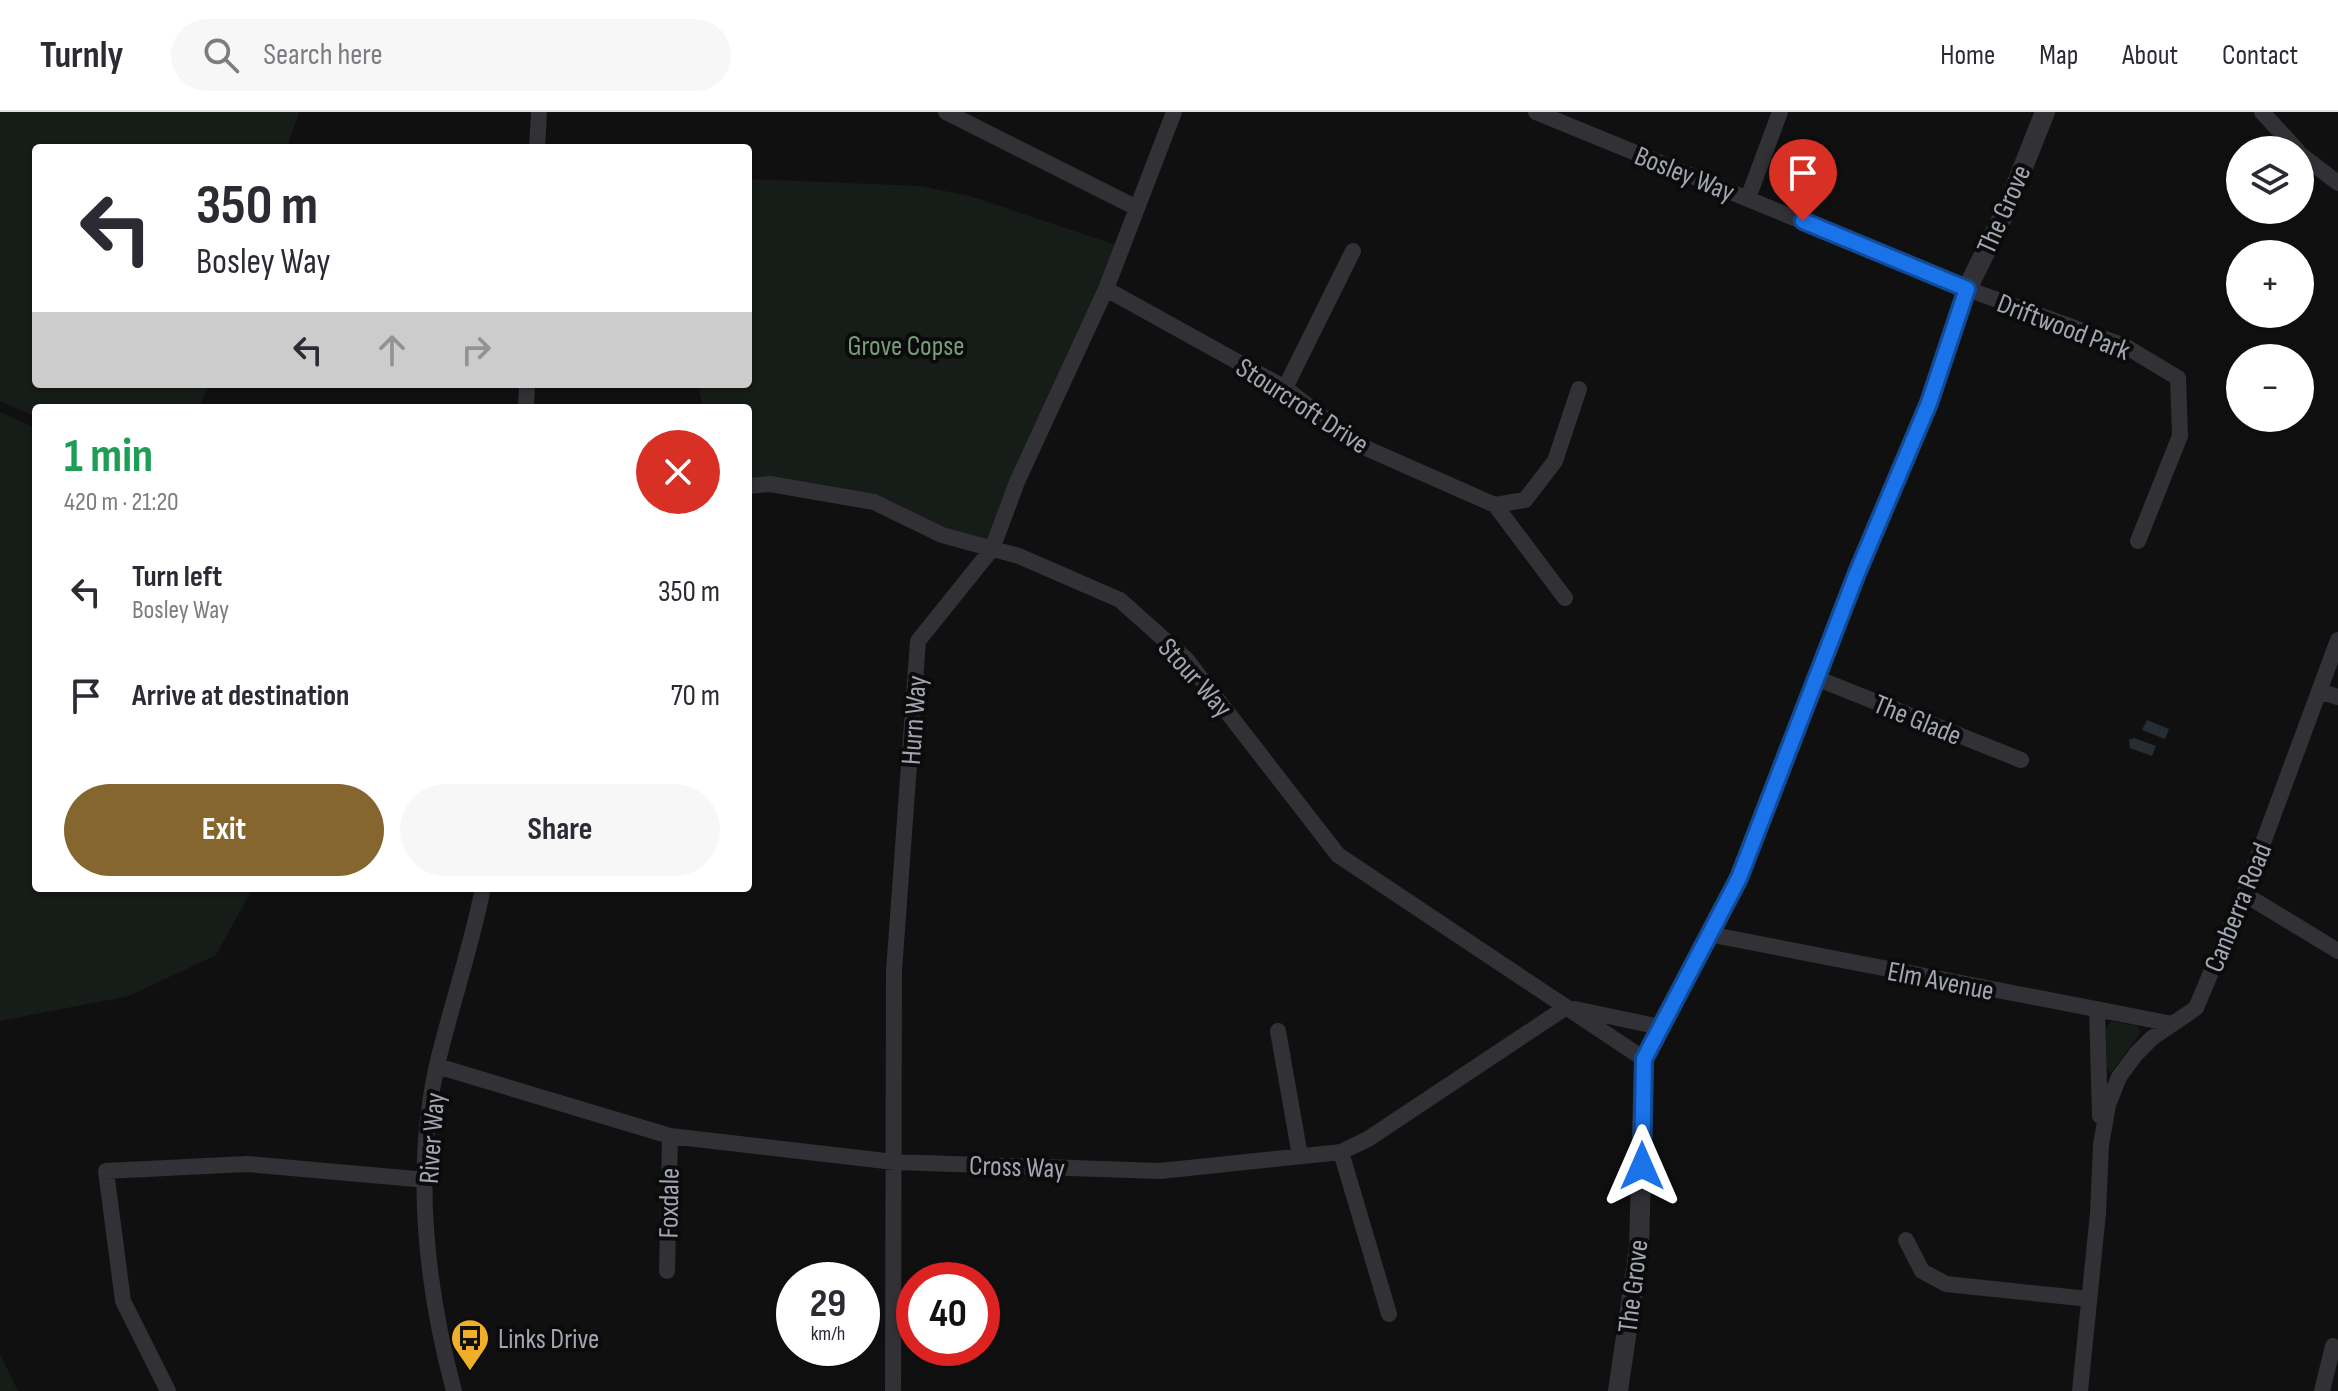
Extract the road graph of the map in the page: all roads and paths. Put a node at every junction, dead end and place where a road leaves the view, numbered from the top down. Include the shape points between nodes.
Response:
1 (539, 112) edge
2 (946, 112) edge
3 (1174, 112) edge
4 (1536, 112) edge
5 (1780, 112) edge
6 (2045, 112) edge
7 (2262, 112) edge
8 (2284, 136) edge
9 (537, 144) edge
10 (2314, 164) edge
11 (2338, 183) edge
12 (1748, 198) junction
13 (1137, 208) junction
14 (1353, 251) dead end
15 (1106, 289) junction
16 (1967, 289) junction
17 (1285, 388) junction
18 (1579, 389) dead end
19 (752, 486) edge
20 (1495, 505) junction
21 (2138, 541) dead end
22 (992, 549) junction
23 (1565, 598) dead end
24 (2338, 640) edge
25 (1816, 678) junction
26 (2319, 691) junction
27 (2338, 697) edge
28 (2021, 760) dead end
29 (482, 892) edge
30 (2244, 894) junction
31 (1708, 934) junction
32 (2338, 951) edge
33 (1565, 1008) junction
34 (2097, 1009) junction
35 (2173, 1024) junction
36 (1660, 1027) junction
37 (1278, 1031) dead end
38 (1644, 1059) junction
39 (437, 1066) junction
40 (670, 1136) junction
41 (2101, 1145) junction
42 (1341, 1152) junction
43 (1300, 1156) junction
44 (894, 1162) junction
45 (427, 1180) junction
46 (1906, 1240) dead end
47 (667, 1271) dead end
48 (2089, 1299) junction
49 (1389, 1314) dead end
50 (2333, 1346) dead end
51 (168, 1391) edge
52 (454, 1391) edge
53 (893, 1391) edge
54 (1618, 1391) edge
55 (2080, 1391) edge
56 (2322, 1391) edge

1 - 9 street
2 - 13 street
3 - 13 street, Hurn Way
4 - 12 street, Bosley Way
5 - 12 street
6 - 16 street, The Grove
7 - 8 street
10 - 11 street
12 - 16 street, Bosley Way
13 - 15 street, Hurn Way
14 - 17 street
15 - 17 street, Stourcroft Drive
15 - 22 street, Hurn Way via 1017,482
16 - 21 street, Driftwood Park via 2125,346 2178,378 2180,436
16 - 25 street, The Grove via 1929,403
17 - 20 street, Stourcroft Drive via 1359,445
18 - 20 street via 1555,461 1525,500
19 - 22 street, Stour Way via 770,484 874,502 942,535
20 - 23 street
22 - 33 street, Stour Way via 1120,600 1186,659 1338,855
22 - 44 street, Hurn Way via 918,641 894,971
24 - 26 street, Canberra Road
25 - 28 street, The Glade
25 - 31 street, The Grove via 1739,878
26 - 27 street
26 - 30 street, Canberra Road
29 - 39 street, River Way
30 - 32 street
30 - 35 street, Canberra Road via 2196,1008
31 - 34 street, Elm Avenue
31 - 36 street, The Grove
33 - 36 street, Stour Way
33 - 38 street, Stour Way
33 - 42 street, Cross Way
34 - 35 street, Elm Avenue
34 - 41 street, Canberra Road
35 - 41 street, Canberra Road via 2152,1038 2119,1077
36 - 38 street, The Grove
37 - 43 street
38 - 54 street, The Grove via 1639,1248
39 - 40 street, Cross Way
39 - 45 street, River Way via 428,1121
40 - 44 street, Cross Way
40 - 47 street, Foxdale
41 - 48 street, Canberra Road
42 - 43 street, Cross Way
42 - 49 street
43 - 44 street, Cross Way via 1160,1171
44 - 53 street, Hurn Way
45 - 51 street via 247,1164 106,1171 123,1301
45 - 52 street, River Way via 428,1258 440,1341
46 - 48 street via 1922,1271 1946,1284
48 - 55 street, Canberra Road
50 - 56 street

